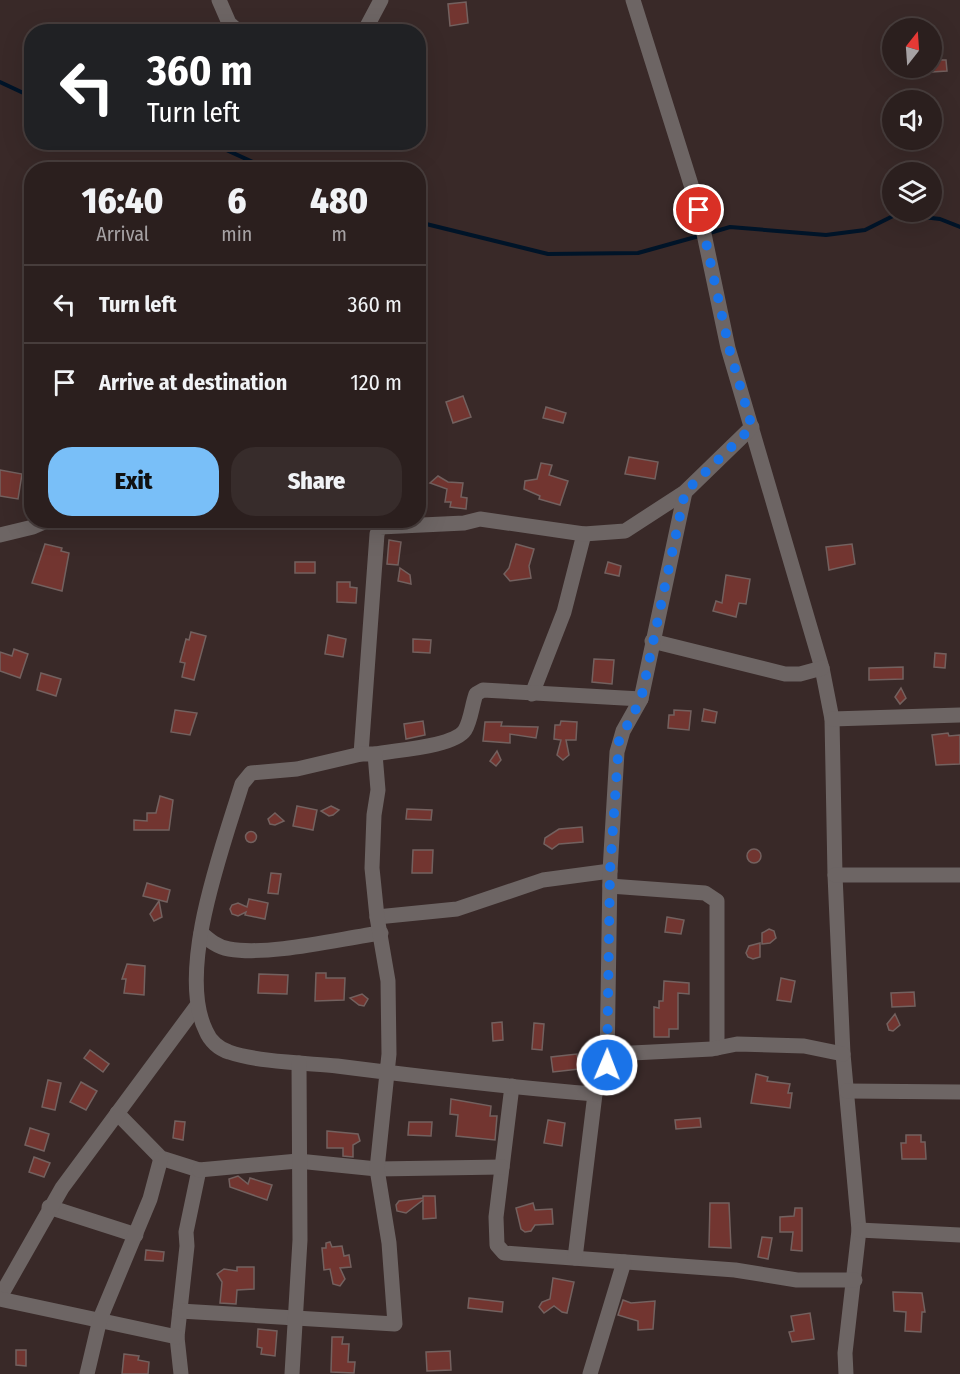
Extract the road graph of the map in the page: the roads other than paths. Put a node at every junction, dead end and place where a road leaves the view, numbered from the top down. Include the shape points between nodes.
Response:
1 (219, 0) edge
2 (381, 0) edge
3 (633, 0) edge
4 (231, 24) edge
5 (368, 24) edge
6 (752, 427) junction
7 (685, 492) junction
8 (426, 524) edge
9 (24, 528) edge
10 (379, 528) edge
11 (585, 534) junction
12 (0, 535) edge
13 (652, 640) junction
14 (822, 668) junction
15 (532, 694) junction
16 (641, 699) junction
17 (960, 715) edge
18 (832, 719) junction
19 (368, 754) junction
20 (835, 875) junction
21 (960, 875) edge
22 (610, 879) junction
23 (377, 917) junction
24 (201, 933) junction
25 (381, 933) junction
26 (196, 1007) junction
27 (717, 1048) junction
28 (843, 1054) junction
29 (299, 1063) junction
30 (607, 1065) junction
31 (386, 1072) junction
32 (513, 1086) junction
33 (847, 1091) junction
34 (960, 1092) edge
35 (595, 1094) junction
36 (117, 1113) junction
37 (161, 1158) junction
38 (298, 1161) junction
39 (502, 1167) junction
40 (377, 1168) junction
41 (199, 1170) junction
42 (50, 1207) junction
43 (859, 1230) junction
44 (135, 1235) junction
45 (960, 1235) edge
46 (575, 1258) junction
47 (624, 1262) junction
48 (855, 1280) junction
49 (0, 1298) edge
50 (180, 1311) junction
51 (294, 1318) junction
52 (100, 1319) junction
53 (177, 1337) junction
54 (87, 1374) edge
55 (181, 1374) edge
56 (292, 1374) edge
57 (590, 1374) edge
58 (846, 1374) edge

1 - 4 street
2 - 5 street
3 - 6 street via 699,210 729,348
6 - 7 street
6 - 14 street
7 - 11 street via 632,528
7 - 13 street
8 - 11 street via 480,519
9 - 12 street
10 - 19 street
11 - 15 street via 564,612
13 - 14 street via 785,674
13 - 16 street
14 - 18 street
15 - 16 street
15 - 19 street via 479,691 466,729 456,737
16 - 22 street via 624,727 617,752
17 - 18 street
18 - 20 street
19 - 23 street via 378,790 372,868
19 - 24 street via 248,775 213,875
20 - 21 street
20 - 28 street
22 - 23 street via 543,880 457,909
22 - 27 street via 705,893 717,902
22 - 30 street
23 - 25 street
24 - 25 street via 220,946 239,950
24 - 26 street
25 - 31 street via 388,981
26 - 29 street via 211,1040 225,1051
26 - 36 street
27 - 28 street via 737,1044 804,1046
27 - 30 street via 632,1053
28 - 33 street
29 - 31 street
29 - 38 street
30 - 35 street
31 - 32 street
31 - 40 street
32 - 35 street
32 - 39 street
33 - 34 street
33 - 43 street
35 - 46 street
36 - 37 street
36 - 42 street
37 - 41 street
37 - 44 street
38 - 40 street
38 - 41 street
38 - 51 street via 300,1240
39 - 40 street
39 - 46 street via 496,1217 499,1249 511,1255
40 - 51 street via 389,1243 395,1324
41 - 50 street via 186,1232 188,1246
42 - 44 street
42 - 49 street
43 - 45 street
43 - 48 street
44 - 52 street
46 - 47 street
47 - 48 street via 735,1270 796,1280
47 - 57 street
48 - 58 street
49 - 52 street
50 - 51 street
50 - 53 street
51 - 56 street
52 - 53 street
52 - 54 street
53 - 55 street

